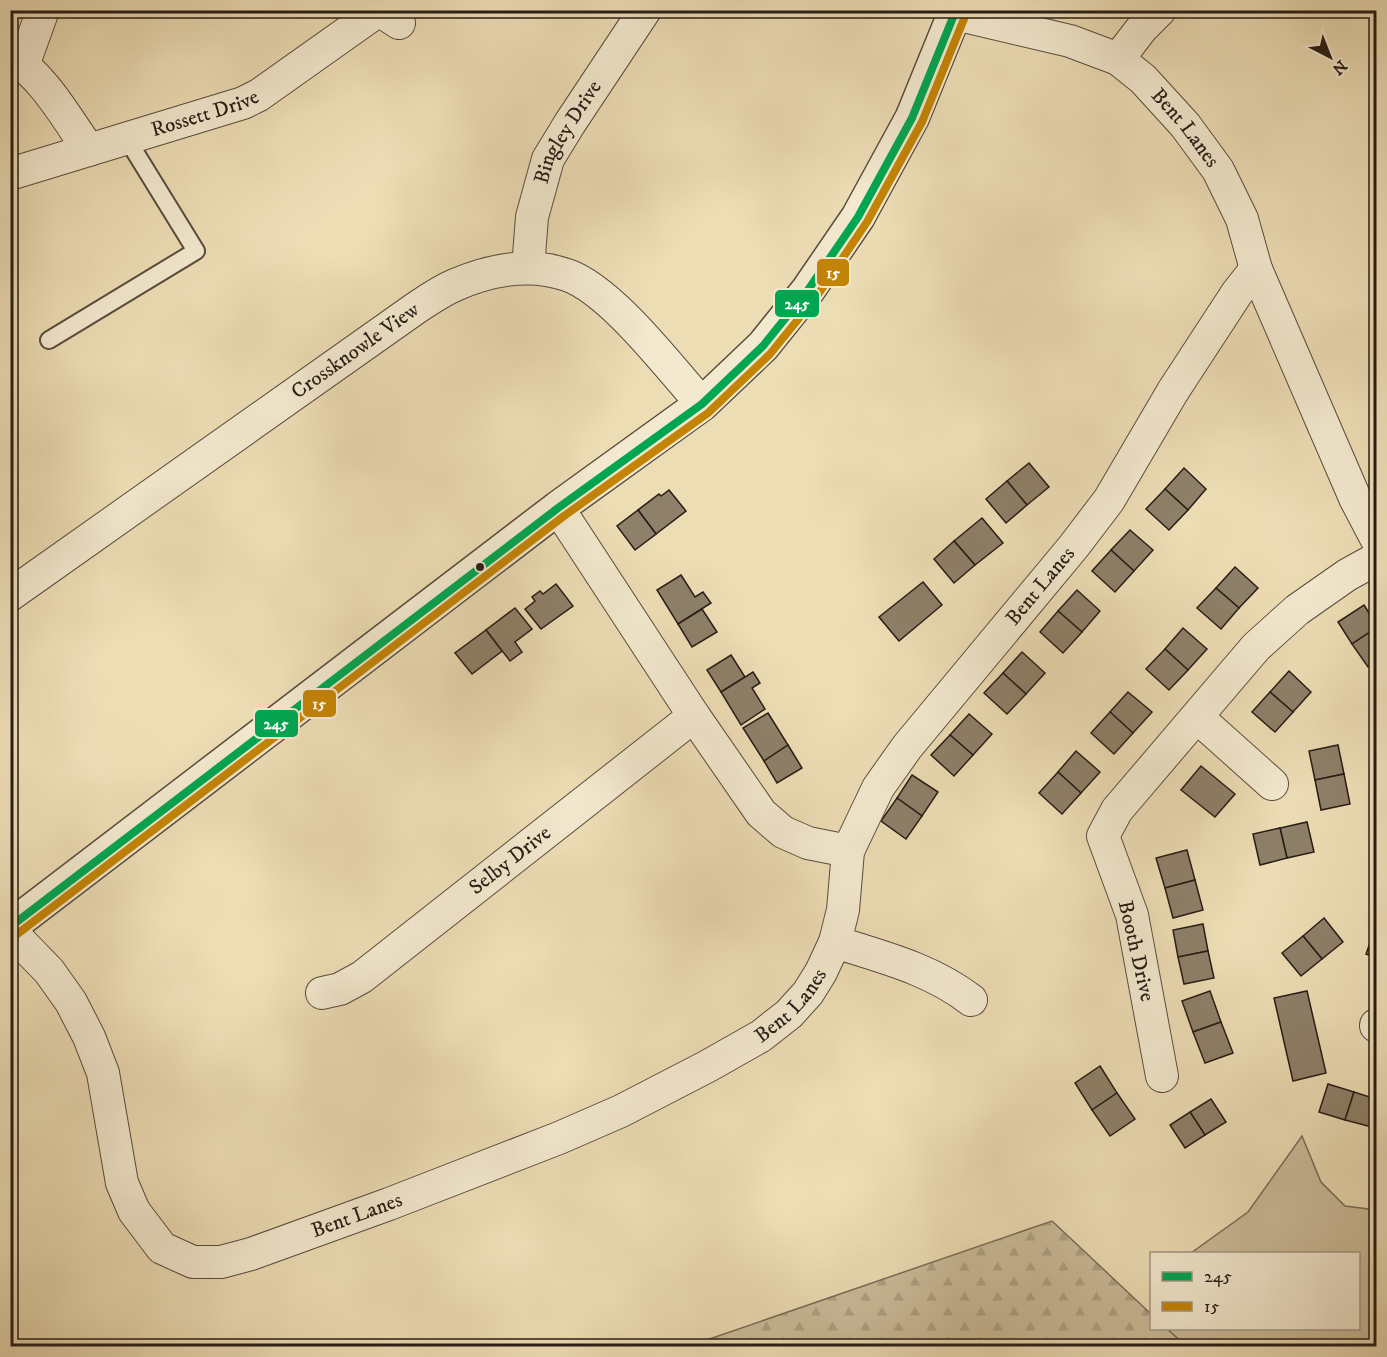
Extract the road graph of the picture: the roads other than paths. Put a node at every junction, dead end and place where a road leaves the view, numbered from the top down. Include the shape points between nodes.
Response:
1 (43, 10) edge
2 (645, 10) edge
3 (1160, 10) edge
4 (956, 12) edge
5 (399, 22) dead end
6 (1118, 59) junction
7 (17, 60) edge
8 (127, 139) junction
9 (89, 150) junction
10 (10, 174) edge
11 (528, 268) junction
12 (1256, 269) junction
13 (49, 340) dead end
14 (702, 404) junction
15 (1366, 495) edge
16 (558, 508) junction
17 (1377, 538) edge
18 (1377, 560) edge
19 (10, 595) edge
20 (694, 716) junction
21 (1197, 717) junction
22 (1272, 784) dead end
23 (848, 852) junction
24 (10, 929) edge
25 (835, 942) junction
26 (322, 993) dead end
27 (971, 1000) dead end
28 (1162, 1076) dead end

1 - 7 street
2 - 11 street, Bingley Drive via 548,159 532,217
3 - 6 street
4 - 6 street, Bent Lanes via 1070,41
4 - 14 street via 912,118 858,217 808,290 763,346
5 - 8 street, Rossett Drive via 379,10 259,95
6 - 12 street, Bent Lanes via 1143,78 1218,170 1242,219
7 - 9 street via 36,76
8 - 9 street, Rossett Drive
8 - 13 lane via 196,250
9 - 10 street, Rossett Drive
11 - 14 street, Crossknowle View via 569,275 601,296
11 - 19 street, Crossknowle View via 480,275 416,308
12 - 15 street, Bent Lanes
12 - 23 street, Bent Lanes via 1173,391 1109,500 907,747 878,788
14 - 16 street
15 - 17 street, Bent Lanes
16 - 20 street
16 - 24 street
18 - 21 street, Booth Drive via 1347,574 1297,610 1256,647
20 - 23 street via 761,813 783,832 808,843
20 - 26 street, Selby Drive via 362,977
21 - 22 street
21 - 28 street, Booth Drive via 1117,810 1103,836 1132,915
23 - 25 street, Bent Lanes via 843,910
24 - 25 street, Bent Lanes via 49,971 89,1036 103,1073 122,1183 134,1211 162,1248 193,1262 221,1262 251,1254 621,1111 761,1036 789,1014 808,993
25 - 27 street, Bent Lanes via 946,982

